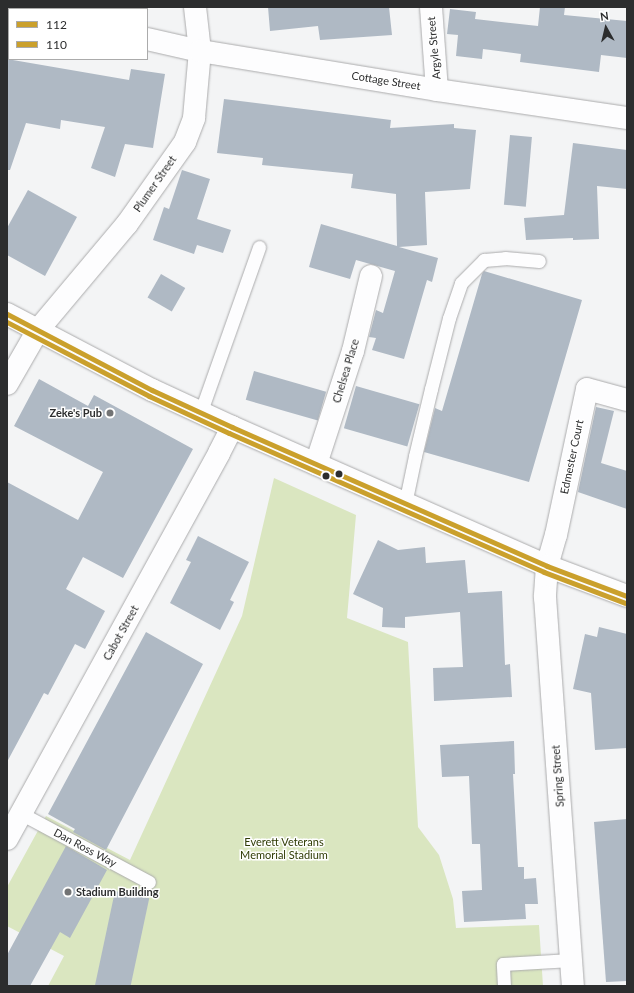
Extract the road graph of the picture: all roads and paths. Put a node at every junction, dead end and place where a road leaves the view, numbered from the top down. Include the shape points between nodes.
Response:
1 (195, 7) edge
2 (430, 7) edge
3 (148, 39) edge
4 (200, 51) junction
5 (437, 90) junction
6 (627, 118) edge
7 (259, 247) dead end
8 (539, 261) dead end
9 (371, 276) dead end
10 (7, 314) edge
11 (38, 330) junction
12 (7, 384) edge
13 (627, 400) edge
14 (201, 411) junction
15 (232, 427) junction
16 (316, 464) junction
17 (405, 504) junction
18 (547, 566) junction
19 (627, 596) edge
20 (22, 814) junction
21 (7, 837) edge
22 (149, 882) dead end
23 (571, 960) junction
24 (504, 986) edge
25 (573, 986) edge

1 - 4 street, Plumer Street
2 - 5 street, Argyle Street
3 - 4 street, Cottage Street
4 - 5 street, Cottage Street
4 - 11 street, Plumer Street via 194,118 185,142 127,224
5 - 6 street, Cottage Street
7 - 14 lane
8 - 17 lane via 505,258 484,260 461,283 430,389
9 - 16 street, Chelsea Place via 353,351
10 - 11 street
11 - 12 street, Plumer Street
11 - 14 street via 152,390
13 - 18 street, Edmester Court via 587,389
14 - 15 street
15 - 16 street
15 - 20 street, Cabot Street
16 - 17 street
17 - 18 street
18 - 19 street
18 - 23 street, Spring Street via 545,598
20 - 21 street, Cabot Street
20 - 22 lane, Dan Ross Way
23 - 24 lane via 503,964
23 - 25 street, Spring Street

